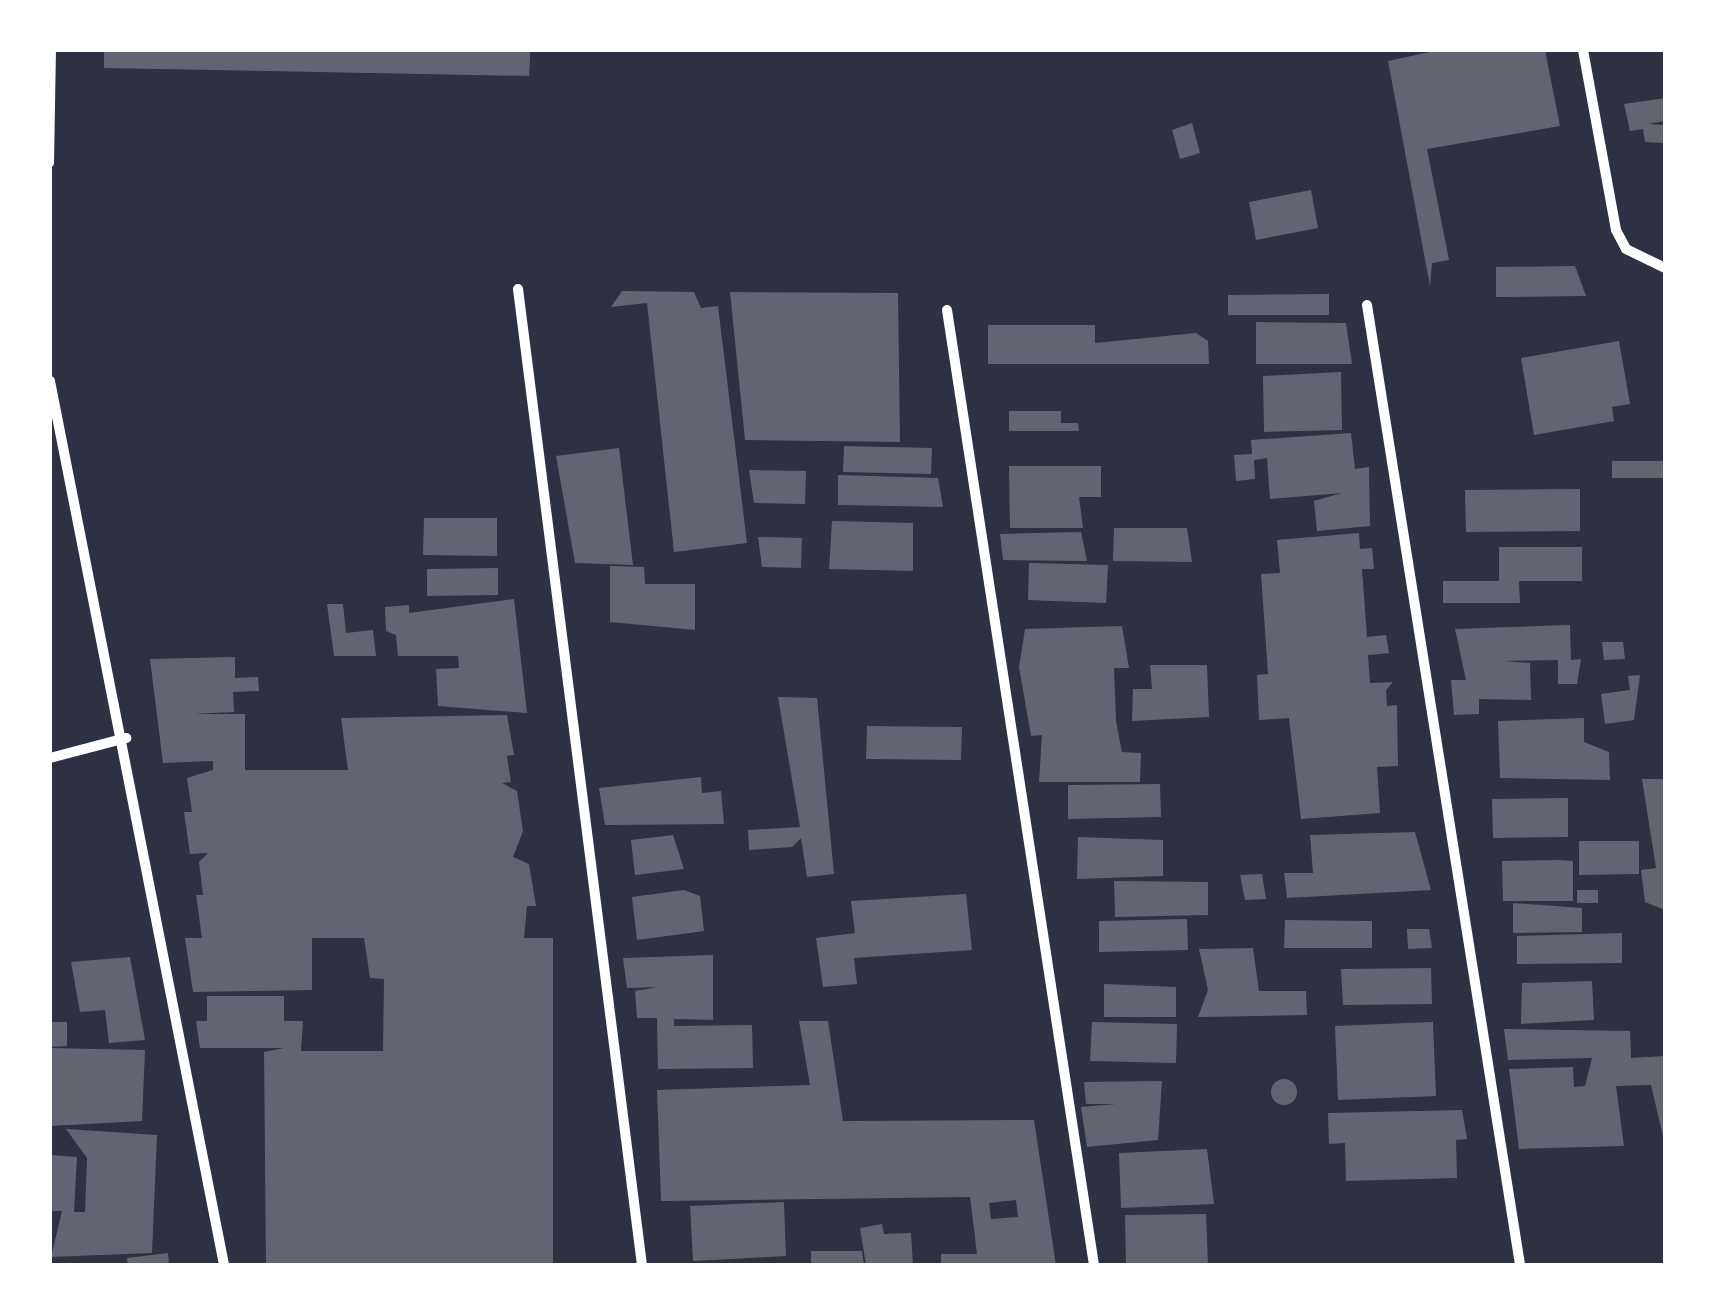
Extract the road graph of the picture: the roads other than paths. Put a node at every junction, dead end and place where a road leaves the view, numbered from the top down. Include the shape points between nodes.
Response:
1 (52, 50) edge
2 (1583, 50) edge
3 (50, 163) edge
4 (1665, 268) edge
5 (518, 289) dead end
6 (1367, 304) dead end
7 (947, 310) dead end
8 (50, 381) edge
9 (126, 738) junction
10 (50, 758) edge
11 (224, 1265) edge
12 (642, 1265) edge
13 (1094, 1265) edge
14 (1520, 1265) edge

1 - 3 lane
2 - 4 street via 1616,230 1626,249
5 - 12 street
6 - 14 street
7 - 13 street
8 - 9 street
9 - 10 street
9 - 11 street

